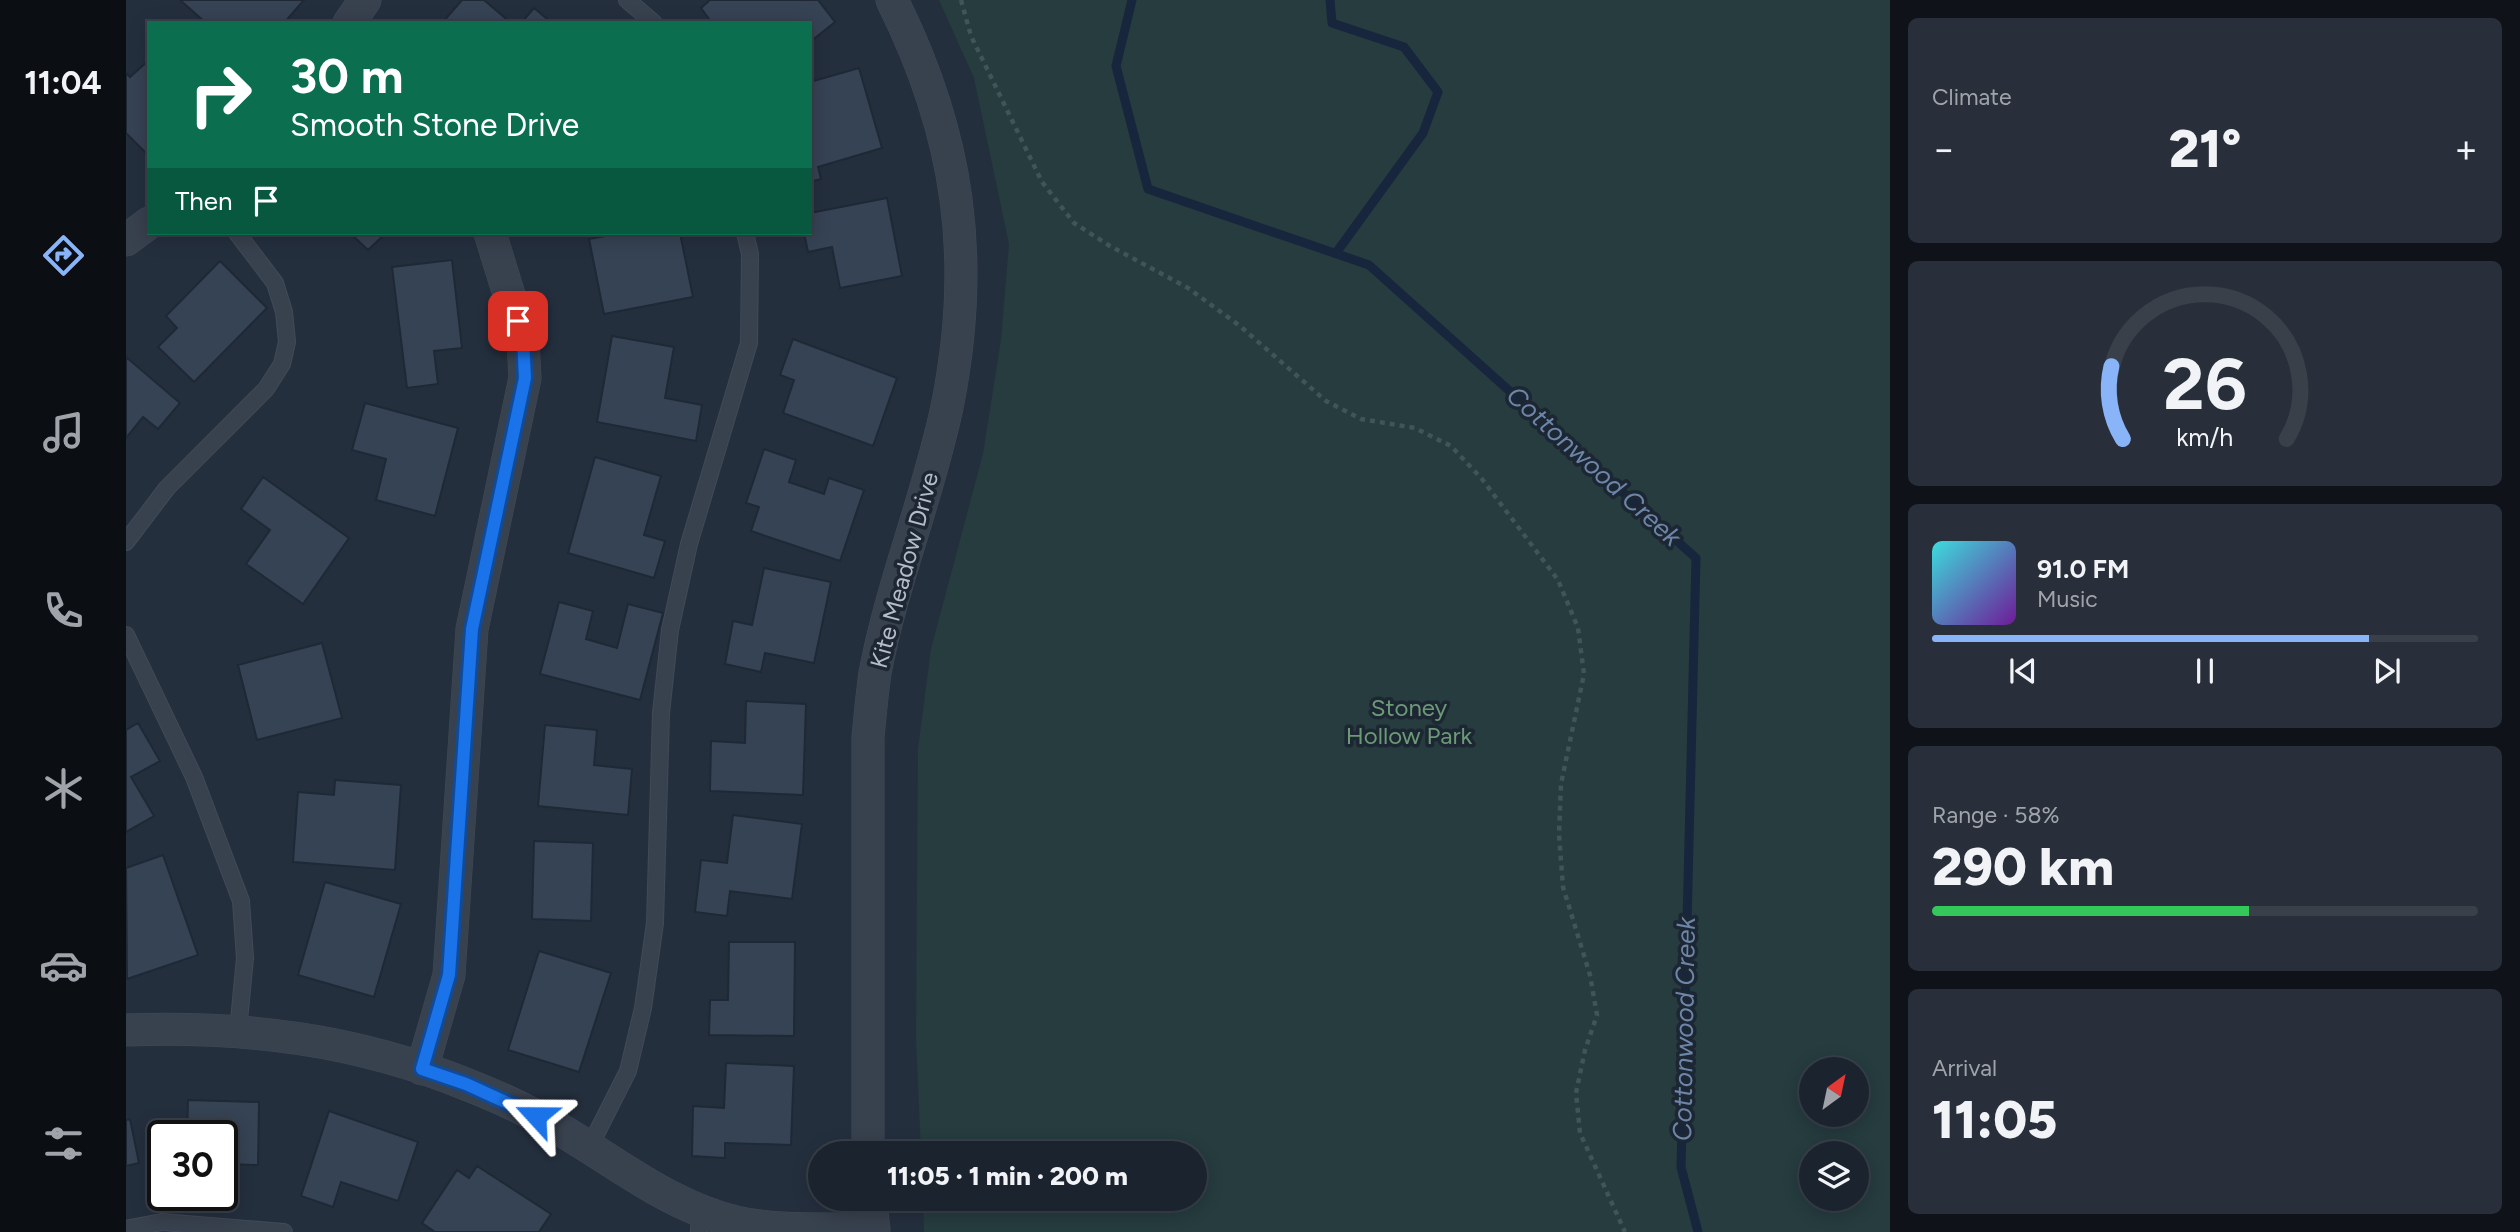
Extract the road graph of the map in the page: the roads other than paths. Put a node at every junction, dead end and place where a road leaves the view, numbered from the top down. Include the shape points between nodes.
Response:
1 (365, 0) edge
2 (626, 0) edge
3 (892, 0) edge
4 (350, 21) edge
5 (652, 21) edge
6 (147, 224) edge
7 (239, 235) edge
8 (491, 235) edge
9 (745, 235) edge
10 (126, 240) edge
11 (126, 542) edge
12 (126, 635) edge
13 (126, 1030) edge
14 (238, 1031) junction
15 (422, 1069) junction
16 (868, 1141) edge
17 (589, 1148) junction
18 (873, 1220) edge
19 (699, 1222) edge
20 (126, 1229) edge
21 (284, 1232) edge

1 - 4 street
2 - 5 lane
3 - 16 street, Kite Meadow Drive via 932,89 946,138 960,232 961,290 946,408 881,650 868,737
6 - 10 street
7 - 11 lane via 275,283 287,342 282,364 266,389 167,488
8 - 15 street via 523,340 525,378 472,629 449,975
9 - 17 lane via 750,254 749,343 689,544 670,629 661,713 655,923 643,1008 628,1071
12 - 14 lane via 194,777 241,901 245,958
13 - 14 street
14 - 15 street via 301,1036
15 - 17 street via 536,1116
17 - 19 street
18 - 19 street via 771,1227
20 - 21 lane via 162,1222

